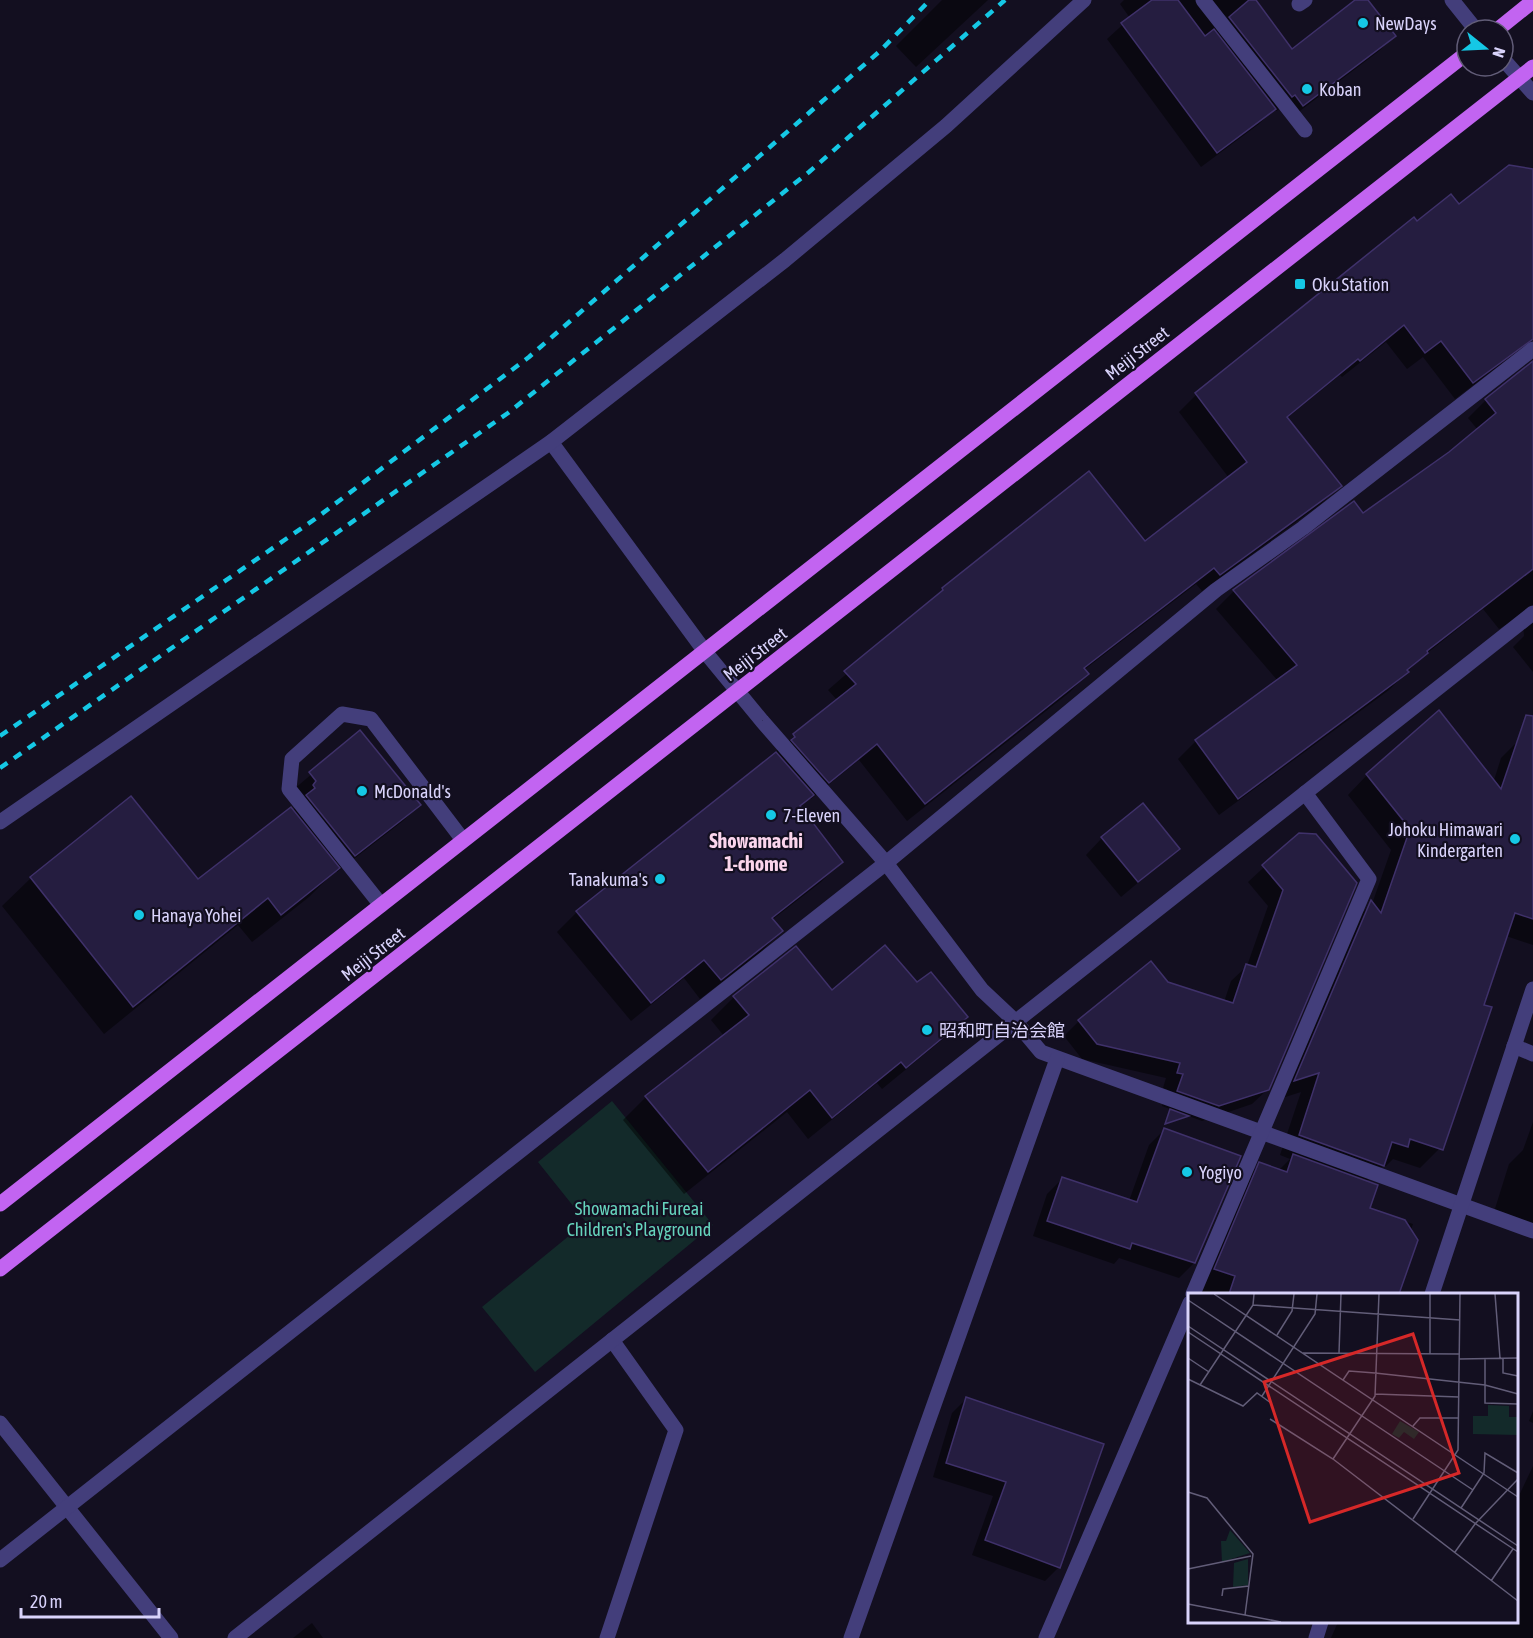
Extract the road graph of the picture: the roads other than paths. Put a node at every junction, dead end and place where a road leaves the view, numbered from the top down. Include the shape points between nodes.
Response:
1 (1084, 0) edge
2 (1203, 0) edge
3 (1452, 0) edge
4 (1533, 1) edge
5 (1466, 18) edge
6 (1512, 18) edge
7 (1455, 62) edge
8 (1533, 67) edge
9 (1515, 72) edge
10 (1520, 77) junction
11 (1533, 93) edge
12 (1305, 130) dead end
13 (1533, 349) edge
14 (551, 442) junction
15 (1533, 613) edge
16 (706, 653) junction
17 (738, 693) junction
18 (1305, 794) junction
19 (0, 822) edge
20 (463, 840) junction
21 (886, 863) junction
22 (381, 905) junction
23 (1533, 989) edge
24 (1015, 1021) junction
25 (1514, 1046) junction
26 (1533, 1054) edge
27 (1057, 1059) junction
28 (1263, 1131) junction
29 (0, 1204) edge
30 (1463, 1205) junction
31 (1533, 1231) edge
32 (0, 1269) edge
33 (1193, 1293) edge
34 (1432, 1293) edge
35 (1188, 1308) edge
36 (612, 1340) junction
37 (0, 1423) edge
38 (69, 1507) junction
39 (0, 1560) edge
40 (1321, 1623) edge
41 (171, 1638) edge
42 (235, 1638) edge
43 (607, 1638) edge
44 (851, 1638) edge
45 (1046, 1638) edge
46 (1316, 1638) edge

1 - 14 street via 946,126 785,260
2 - 12 street
3 - 5 street
4 - 6 main road
7 - 16 main road, Meiji Street
8 - 10 main road, Meiji Street
9 - 10 street
10 - 11 street
10 - 17 main road, Meiji Street
13 - 21 street via 1312,521 1216,590
14 - 16 street
14 - 19 street
15 - 18 street
16 - 17 street
16 - 20 main road, Meiji Street
17 - 21 street
17 - 32 main road, Meiji Street
18 - 24 street
18 - 28 street via 1369,879
20 - 22 main road, Meiji Street
20 - 22 street via 371,719 342,714 292,759 289,789
21 - 24 street via 982,990
21 - 38 street
22 - 29 main road, Meiji Street
23 - 25 street
24 - 27 street via 1041,1052
24 - 36 street
25 - 26 street
25 - 30 street
27 - 28 street
27 - 44 street
28 - 30 street
28 - 33 street
30 - 31 street
30 - 34 street
35 - 45 street
36 - 42 street
36 - 43 street via 676,1430
37 - 38 street
38 - 39 street
38 - 41 street
40 - 46 street

